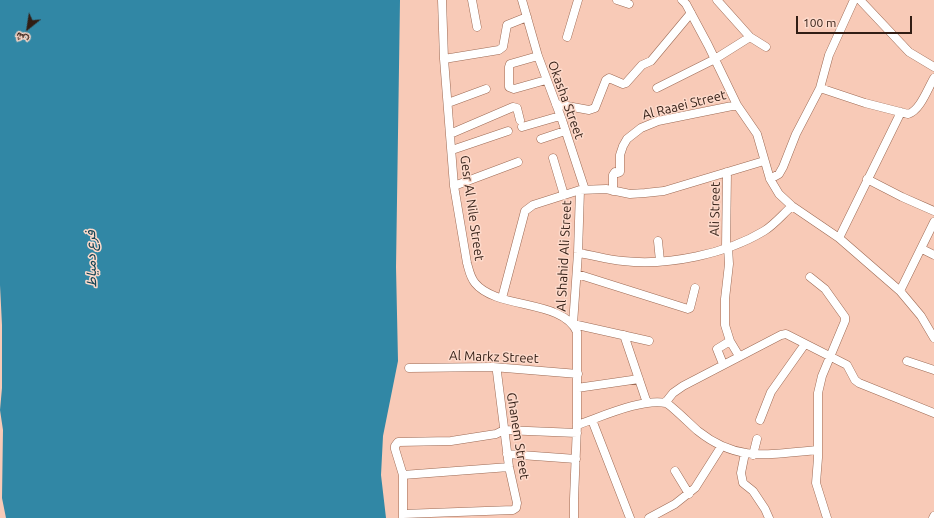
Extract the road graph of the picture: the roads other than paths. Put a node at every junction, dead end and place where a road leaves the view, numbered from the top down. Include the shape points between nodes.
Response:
1 (442, 0) edge
2 (472, 0) edge
3 (522, 0) edge
4 (578, 0) edge
5 (617, 0) edge
6 (717, 0) edge
7 (854, 0) edge
8 (860, 0) edge
9 (686, 1) edge
10 (629, 4) dead end
11 (691, 13) junction
12 (527, 17) junction
13 (477, 27) dead end
14 (567, 37) dead end
15 (750, 37) junction
16 (766, 47) dead end
17 (538, 56) junction
18 (444, 59) junction
19 (715, 60) junction
20 (934, 66) edge
21 (934, 78) edge
22 (546, 80) junction
23 (657, 88) dead end
24 (820, 88) junction
25 (486, 89) dead end
26 (448, 103) junction
27 (556, 104) junction
28 (737, 105) junction
29 (901, 112) junction
30 (560, 116) junction
31 (508, 131) dead end
32 (565, 131) junction
33 (450, 134) junction
34 (541, 139) dead end
35 (452, 150) junction
36 (553, 158) dead end
37 (764, 161) junction
38 (518, 162) dead end
39 (727, 172) junction
40 (770, 179) junction
41 (867, 179) junction
42 (454, 186) junction
43 (582, 190) junction
44 (613, 191) junction
45 (564, 195) junction
46 (792, 206) junction
47 (934, 211) edge
48 (934, 222) edge
49 (839, 238) junction
50 (658, 241) dead end
51 (727, 247) junction
52 (922, 249) junction
53 (578, 253) junction
54 (934, 255) edge
55 (660, 261) junction
56 (577, 274) junction
57 (810, 277) dead end
58 (695, 288) dead end
59 (900, 291) junction
60 (502, 298) junction
61 (573, 324) junction
62 (624, 335) junction
63 (934, 338) edge
64 (649, 341) dead end
65 (730, 341) junction
66 (805, 344) junction
67 (739, 356) junction
68 (830, 357) junction
69 (908, 361) dead end
70 (723, 364) junction
71 (409, 368) dead end
72 (934, 370) edge
73 (497, 372) dead end
74 (578, 374) junction
75 (639, 379) junction
76 (578, 388) junction
77 (647, 402) junction
78 (665, 403) junction
79 (934, 413) edge
80 (592, 420) junction
81 (760, 420) dead end
82 (577, 429) junction
83 (504, 430) junction
84 (757, 439) dead end
85 (721, 447) junction
86 (818, 450) junction
87 (507, 454) junction
88 (749, 454) junction
89 (576, 459) junction
90 (509, 467) junction
91 (675, 471) dead end
92 (403, 474) junction
93 (689, 494) junction
94 (467, 515) edge
95 (403, 516) edge
96 (574, 518) edge
97 (630, 518) edge
98 (649, 518) edge
99 (768, 518) edge
100 (827, 518) edge

1 - 18 street, Gesr Al Nile Street
2 - 13 street
3 - 12 street, Okasha Street
4 - 14 street
5 - 10 street
6 - 15 street
7 - 24 street via 829,55
8 - 20 street via 909,52
9 - 11 street
11 - 19 street
11 - 27 street via 651,61 642,65 626,83 609,78 606,80 595,108 591,110
12 - 17 street, Okasha Street via 537,38
12 - 18 street via 507,25 503,47 499,50
15 - 16 street
15 - 19 street
17 - 22 street, Okasha Street
17 - 22 street via 510,64 509,87 514,89
18 - 26 street, Gesr Al Nile Street
19 - 23 street
19 - 28 street
21 - 29 street via 918,108 911,114
22 - 27 street, Okasha Street
24 - 29 street
24 - 40 street via 796,134 783,168
25 - 26 street
26 - 33 street, Gesr Al Nile Street
27 - 30 street, Okasha Street
28 - 37 street via 757,134
28 - 44 street, Al Raaei Street via 658,121 633,133 623,146 620,172 614,172 612,175
29 - 41 street
30 - 32 street, Okasha Street
30 - 33 street via 521,123 517,108 513,107
31 - 35 street
32 - 34 street
32 - 43 street, Okasha Street
33 - 35 street, Gesr Al Nile Street
35 - 42 street, Gesr Al Nile Street
36 - 45 street
37 - 39 street
37 - 40 street
38 - 42 street
39 - 44 street via 664,191 630,194
39 - 51 street, Ali Street
40 - 46 street via 779,194
41 - 47 street
41 - 49 street
42 - 60 street, Gesr Al Nile Street via 469,273 482,290
43 - 44 street
43 - 45 street
43 - 53 street, Al Shahid Ali Street
45 - 60 street via 533,205 525,211
46 - 49 street
46 - 51 street via 766,230
48 - 52 street
49 - 59 street
50 - 55 street
51 - 55 street via 696,256
51 - 65 street, Ali Street via 729,264 725,325
52 - 54 street
52 - 59 street
53 - 55 street via 623,261
53 - 56 street, Al Shahid Ali Street
56 - 58 street via 688,309
56 - 61 street, Al Shahid Ali Street
57 - 68 street via 825,289 845,317
59 - 63 street via 921,316
60 - 61 street, Gesr Al Nile Street via 542,308 561,315
61 - 62 street
61 - 74 street via 578,336
62 - 64 street
62 - 75 street
65 - 67 street, Ali Street
65 - 70 street via 717,349
66 - 67 street via 784,334
66 - 68 street
66 - 81 street via 771,392
67 - 70 street
68 - 79 street via 847,365 859,383
68 - 86 street via 818,393
69 - 72 street
70 - 78 street via 678,389
71 - 74 street, Al Markz Street via 494,367
73 - 83 street, Ghanem Street
74 - 76 street
75 - 76 street
75 - 77 street
76 - 82 street
77 - 78 street
77 - 80 street
78 - 85 street via 706,438
80 - 82 street
80 - 97 street
82 - 83 street
82 - 89 street
83 - 87 street, Ghanem Street
83 - 92 street via 496,434 451,440 398,442 395,450
84 - 88 street
85 - 88 street
85 - 93 street via 704,476
86 - 88 street
86 - 100 street via 816,484
87 - 89 street
87 - 90 street, Ghanem Street
88 - 99 street via 741,473 743,483 753,491
89 - 96 street
90 - 92 street
90 - 94 street, Ghanem Street via 516,508
91 - 93 street
92 - 95 street
93 - 98 street
94 - 95 street

